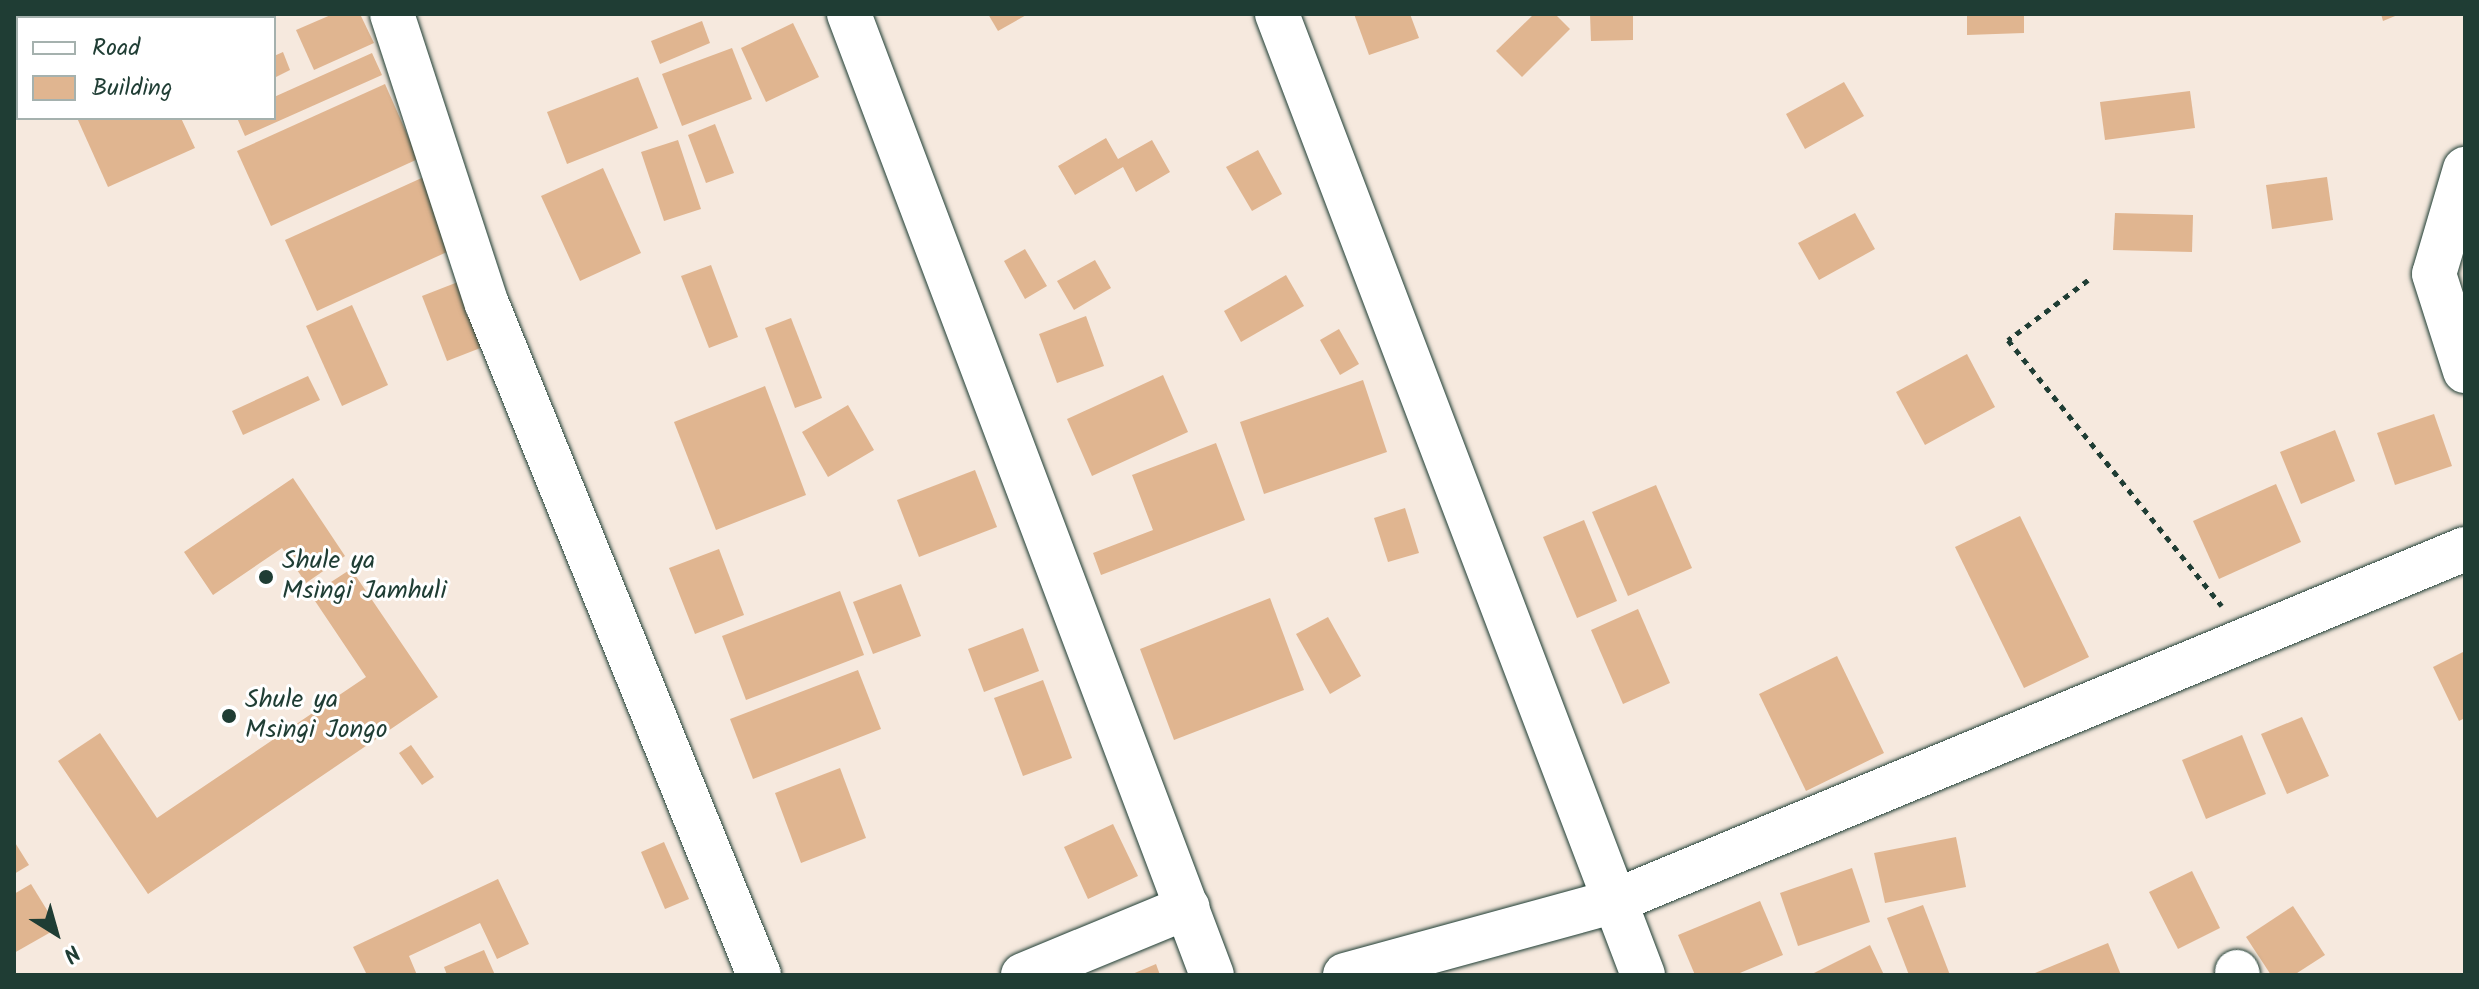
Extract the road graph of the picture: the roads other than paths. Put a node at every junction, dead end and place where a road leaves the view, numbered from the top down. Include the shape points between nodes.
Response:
1 (392, 14) edge
2 (849, 14) edge
3 (1277, 14) edge
4 (2465, 169) edge
5 (2465, 371) edge
6 (2465, 549) edge
7 (1615, 901) junction
8 (1188, 907) junction
9 (759, 975) edge
10 (1023, 975) edge
11 (1212, 975) edge
12 (1345, 975) edge
13 (1643, 975) edge

1 - 9 street via 487,304
2 - 8 street
3 - 7 street
4 - 5 street via 2434,274
6 - 7 street
7 - 12 street
7 - 13 street
8 - 10 street
8 - 11 street

